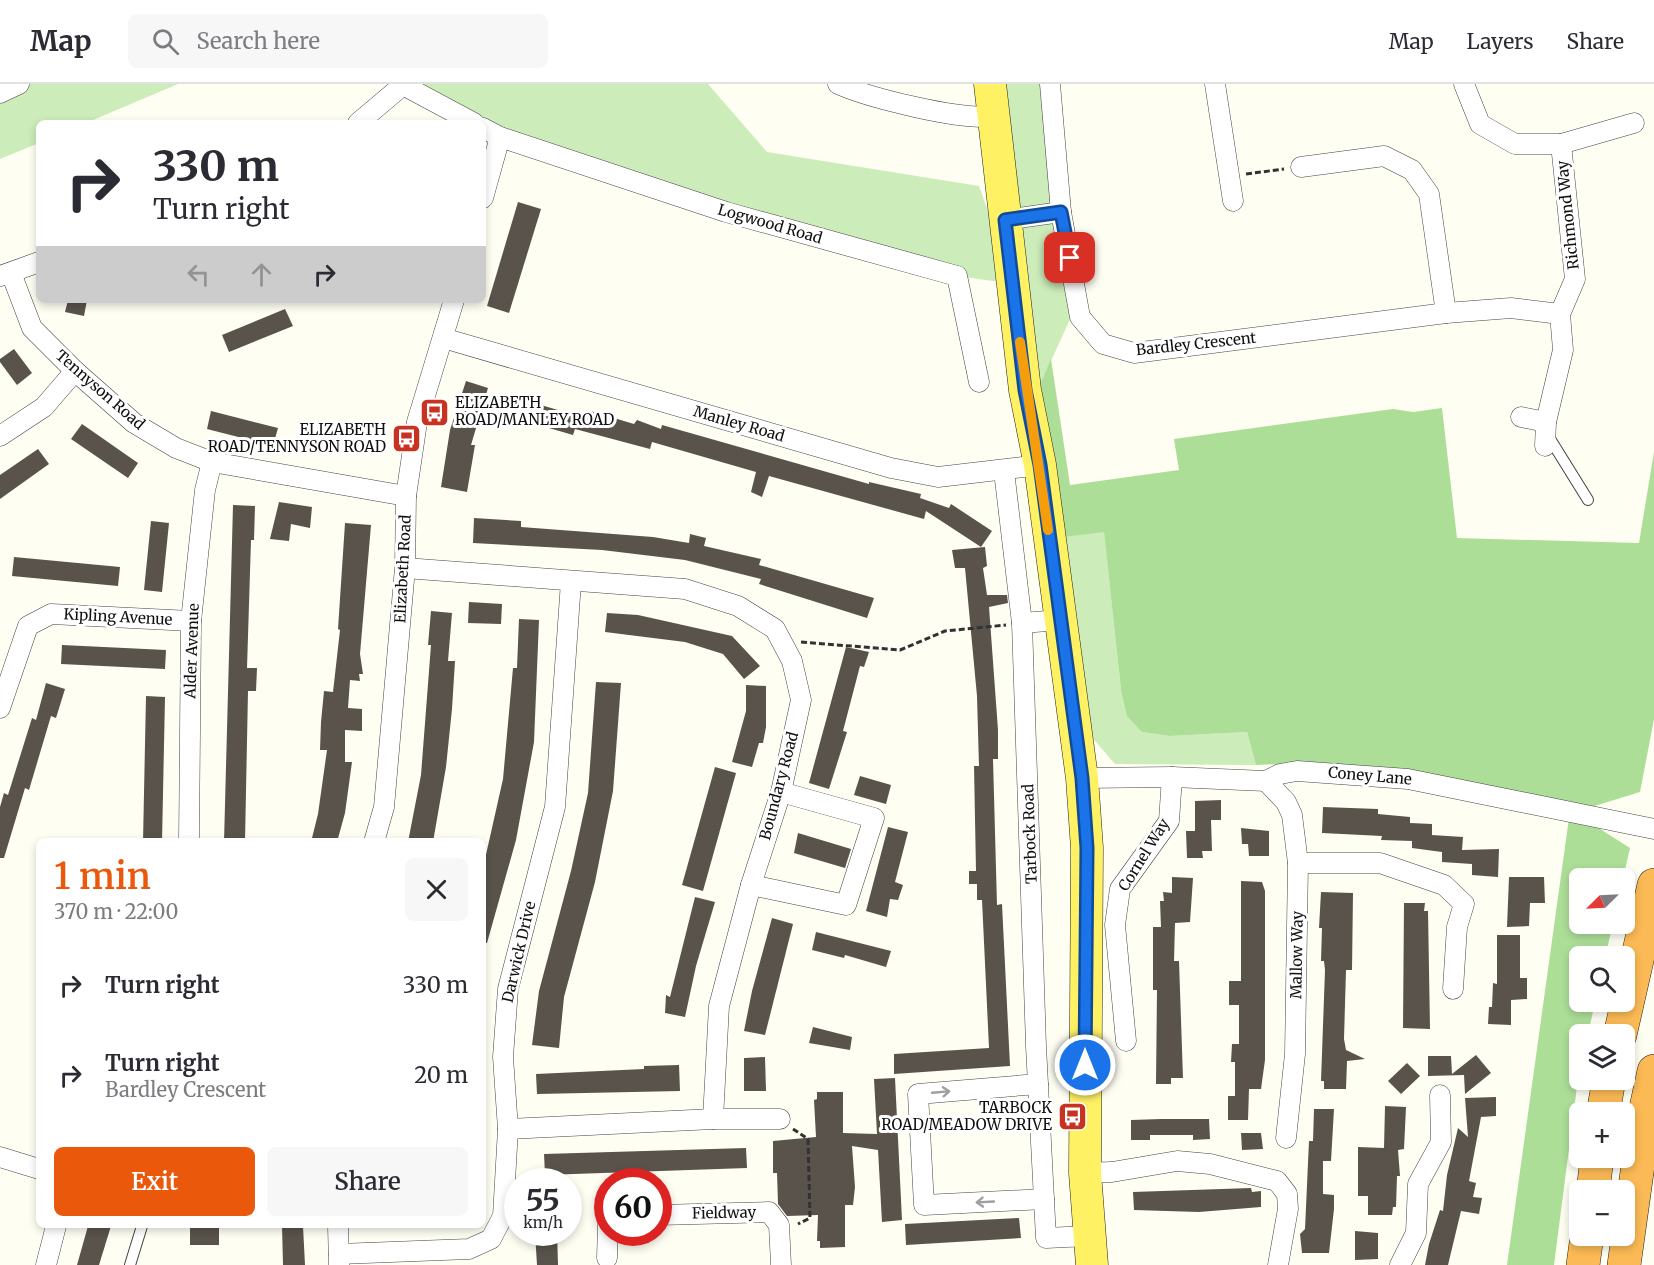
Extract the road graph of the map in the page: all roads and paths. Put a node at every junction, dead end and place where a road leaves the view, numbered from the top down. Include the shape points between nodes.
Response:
1 (19, 84) edge
2 (838, 84) edge
3 (990, 84) edge
4 (1050, 84) edge
5 (1215, 84) edge
6 (1464, 84) edge
7 (402, 85) edge
8 (0, 93) edge
9 (994, 116) junction
10 (361, 120) edge
11 (468, 120) edge
12 (1634, 123) dead end
13 (492, 132) edge
14 (1561, 144) junction
15 (1301, 166) joint
16 (486, 176) edge
17 (1229, 177) junction
18 (1233, 201) dead end
19 (1061, 212) junction
20 (1005, 220) junction
21 (36, 263) edge
22 (6, 274) edge
23 (453, 303) edge
24 (1446, 313) junction
25 (1560, 314) junction
26 (443, 338) junction
27 (75, 371) junction
28 (979, 382) dead end
29 (1521, 417) dead end
30 (1545, 433) junction
31 (0, 436) edge
32 (212, 462) junction
33 (1040, 465) junction
34 (1004, 471) junction
35 (406, 496) junction
36 (1588, 500) dead end
37 (405, 568) junction
38 (571, 582) junction
39 (1060, 620) junction
40 (191, 621) junction
41 (1022, 623) junction
42 (781, 641) junction
43 (0, 708) edge
44 (1172, 777) junction
45 (1082, 778) junction
46 (1266, 781) junction
47 (781, 792) junction
48 (1654, 828) edge
49 (189, 838) edge
50 (375, 838) edge
51 (1298, 863) junction
52 (751, 885) junction
53 (1654, 885) edge
54 (1453, 988) dead end
55 (1622, 1024) edge
56 (1126, 1041) dead end
57 (1654, 1071) edge
58 (1038, 1084) junction
59 (1440, 1095) dead end
60 (713, 1119) junction
61 (780, 1119) joint
62 (508, 1129) junction
63 (1286, 1138) dead end
64 (0, 1157) edge
65 (36, 1168) edge
66 (1085, 1173) junction
67 (1044, 1199) junction
68 (672, 1215) edge
69 (55, 1228) edge
70 (141, 1228) edge
71 (338, 1228) edge
72 (781, 1234) junction
73 (607, 1246) edge
74 (1586, 1246) edge
75 (1090, 1251) edge
76 (607, 1258) dead end
77 (339, 1259) edge
78 (46, 1265) edge
79 (130, 1265) edge
80 (781, 1265) edge
81 (1278, 1265) edge
82 (1400, 1265) edge
83 (1583, 1265) edge
84 (1624, 1265) edge

1 - 8 street
2 - 9 street via 978,119
3 - 9 main road, Tarbock Road
4 - 19 street, Bardley Crescent
5 - 17 street
6 - 14 street, Richmond Way via 1480,124 1515,144
7 - 10 street
7 - 11 street
9 - 20 main road, Tarbock Road
12 - 14 street
13 - 16 street
13 - 28 street, Logwood Road via 726,212 957,276
14 - 25 street, Richmond Way via 1575,279
15 - 17 path
15 - 24 street via 1384,156 1412,170 1429,194
17 - 18 street
19 - 20 street
19 - 24 street, Bardley Crescent via 1080,317 1103,344 1134,353
20 - 33 main road, Tarbock Road via 1025,390
21 - 22 street
22 - 27 street, Tennyson Road via 32,328
23 - 26 street, Elizabeth Road
24 - 25 street, Bardley Crescent via 1511,308
25 - 30 street, Richmond Way via 1563,350
26 - 34 street, Manley Road via 891,468 938,477
26 - 35 street, Elizabeth Road via 417,422
27 - 31 street via 44,407
27 - 32 street, Tennyson Road via 134,423 176,448
29 - 30 street
30 - 36 lane
32 - 35 street, Tennyson Road
32 - 40 street, Alder Avenue via 205,489
33 - 34 street, Manley Road
33 - 39 main road, Tarbock Road
34 - 41 street, Tarbock Road
35 - 37 street, Elizabeth Road
37 - 38 street, Boundary Road
37 - 50 street, Elizabeth Road via 384,807
38 - 42 street, Boundary Road via 685,589 738,606 775,629
38 - 62 street, Darwick Drive via 555,807 508,989 503,1057
39 - 41 street
39 - 45 main road, Tarbock Road
40 - 43 street, Kipling Avenue via 51,614 28,626
40 - 49 street, Alder Avenue
41 - 42 path via 945,631 900,650
41 - 58 street, Tarbock Road
42 - 47 street, Boundary Road via 792,661 801,700
44 - 45 street, Coney Lane
44 - 46 street, Coney Lane
44 - 56 street, Cornel Way via 1169,822 1120,889 1115,925
45 - 66 main road, Tarbock Road via 1087,848
46 - 48 street, Coney Lane via 1297,771 1408,779
46 - 51 street, Mallow Way via 1286,802 1292,815
47 - 52 street, Boundary Road
47 - 52 street via 874,818 846,905
51 - 54 street via 1380,863 1443,885 1464,904 1457,927
51 - 63 street, Mallow Way via 1295,1054
52 - 60 street, Boundary Road via 719,1006
53 - 55 highway
57 - 84 highway
58 - 67 street, Tarbock Road
67 -> 58 street via 924,1205 918,1094
59 - 82 street via 1441,1142 1418,1184 1416,1233
60 - 61 street
60 - 62 street
61 - 72 path via 808,1139 810,1218
62 - 77 street, Darwick Drive via 503,1216 491,1239 469,1249
64 - 65 street
66 - 75 main road, Tarbock Road
66 - 81 street via 1177,1161 1210,1164 1277,1181 1287,1194 1288,1209
67 - 75 street, Tarbock Road via 1046,1238
68 - 72 street, Fieldway via 769,1212
69 - 78 street
70 - 79 lane
71 - 77 street
72 - 80 street
73 - 76 street
74 - 83 highway

